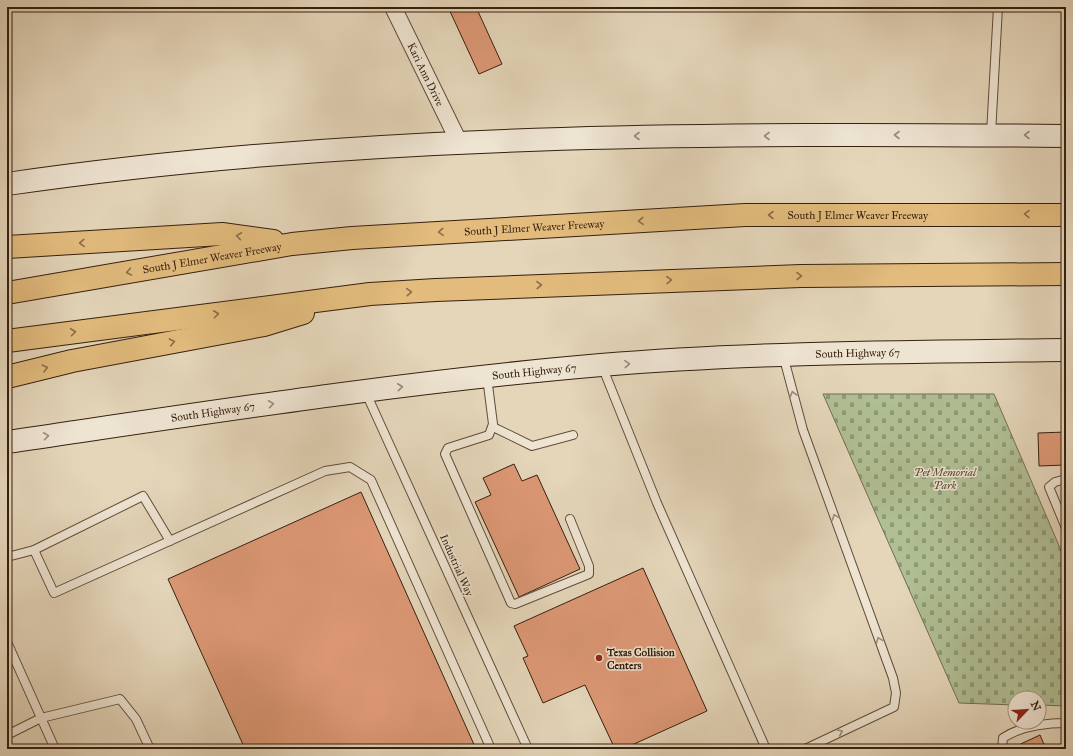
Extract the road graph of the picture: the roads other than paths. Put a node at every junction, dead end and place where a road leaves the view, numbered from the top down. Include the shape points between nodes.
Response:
1 (393, 7) edge
2 (998, 7) edge
3 (991, 135) junction
4 (1066, 136) edge
5 (459, 142) junction
6 (7, 184) edge
7 (1066, 215) edge
8 (292, 244) junction
9 (7, 247) edge
10 (1066, 274) edge
11 (7, 293) edge
12 (370, 294) junction
13 (7, 341) edge
14 (1066, 350) edge
15 (782, 355) junction
16 (602, 365) junction
17 (7, 377) edge
18 (487, 377) junction
19 (365, 390) junction
20 (493, 427) junction
21 (573, 435) dead end
22 (7, 442) edge
23 (1066, 479) edge
24 (570, 519) dead end
25 (1066, 528) edge
26 (170, 541) junction
27 (34, 550) junction
28 (7, 557) edge
29 (7, 642) edge
30 (41, 718) junction
31 (1066, 723) edge
32 (7, 735) edge
33 (55, 749) edge
34 (150, 749) edge
35 (492, 749) edge
36 (528, 749) edge
37 (766, 749) edge
38 (805, 749) edge
39 (1002, 749) edge

1 - 5 street, Kari Ann Drive
2 - 3 lane
4 -> 3 main road
3 -> 5 main road via 615,136
5 - 6 main road via 226,158
7 -> 8 highway, South J Elmer Weaver Freeway via 745,215 516,227
8 -> 9 highway via 222,234
8 -> 11 highway, South J Elmer Weaver Freeway
12 -> 10 highway via 599,282 793,276
13 -> 12 highway
17 -> 12 highway via 72,361 264,324
14 - 15 main road, South Highway 67
16 -> 15 main road, South Highway 67
38 -> 15 lane via 894,707 896,693 893,678 803,430
16 - 18 main road, South Highway 67
16 - 37 lane via 657,502
19 -> 18 main road, South Highway 67
18 - 20 lane
22 -> 19 main road, South Highway 67
19 - 36 lane, Industrial Way
20 - 21 lane via 532,446
20 - 24 lane via 489,435 448,448 445,454 510,603 515,604 589,574 590,566
23 - 25 lane via 1054,482 1049,487
26 - 27 lane via 143,496
26 - 27 lane via 54,593
26 - 35 lane via 325,471 350,467 371,480
27 - 28 lane
29 - 30 lane
30 - 32 lane
30 - 33 lane
30 - 34 lane via 120,699 136,719
31 - 39 lane via 1043,723 1010,733 1003,738

